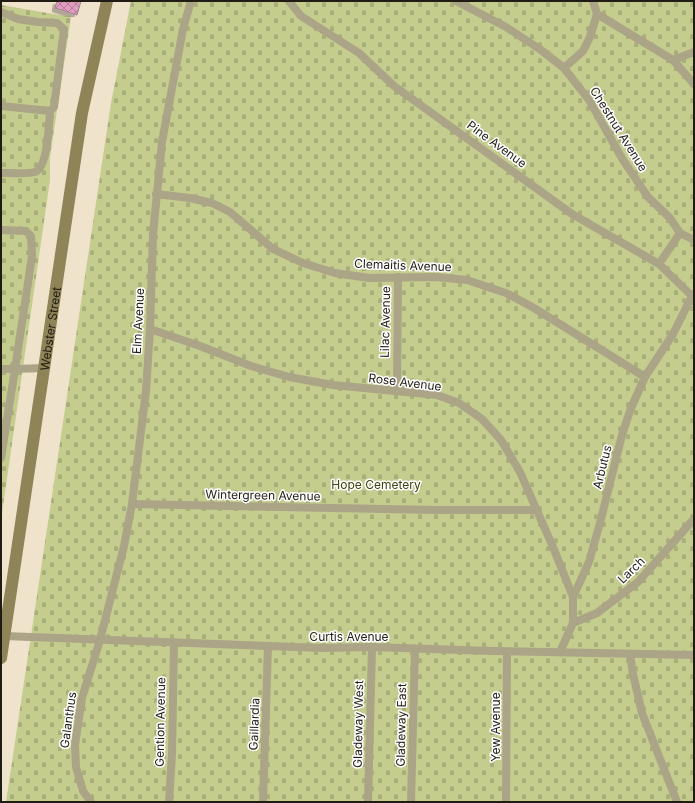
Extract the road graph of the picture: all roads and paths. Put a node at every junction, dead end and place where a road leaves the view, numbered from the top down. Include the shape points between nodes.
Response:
1 (107, 1) edge
2 (191, 1) edge
3 (289, 1) edge
4 (456, 1) edge
5 (593, 1) edge
6 (1, 12) edge
7 (596, 14) junction
8 (694, 52) edge
9 (673, 60) junction
10 (564, 68) junction
11 (694, 84) edge
12 (1, 106) edge
13 (50, 110) junction
14 (1, 173) edge
15 (156, 194) junction
16 (1, 230) edge
17 (680, 233) junction
18 (694, 240) edge
19 (659, 264) junction
20 (398, 277) junction
21 (693, 298) edge
22 (150, 329) junction
23 (15, 368) junction
24 (44, 368) junction
25 (1, 369) edge
26 (645, 377) junction
27 (397, 391) junction
28 (1, 458) edge
29 (132, 504) junction
30 (537, 510) junction
31 (694, 519) edge
32 (573, 597) junction
33 (573, 623) junction
34 (4, 636) junction
35 (100, 640) junction
36 (174, 643) junction
37 (268, 646) junction
38 (372, 647) junction
39 (415, 649) junction
40 (507, 652) junction
41 (560, 652) junction
42 (630, 654) junction
43 (694, 655) edge
44 (1, 658) edge
45 (91, 802) edge
46 (169, 802) edge
47 (263, 802) edge
48 (368, 802) edge
49 (411, 802) edge
50 (506, 802) edge
51 (677, 802) edge

1 - 24 main road, Webster Street via 82,113
2 - 15 lane, Elm Avenue via 183,29 162,142
3 - 19 lane, Pine Avenue via 301,16 359,53 394,86 572,214
4 - 10 lane, Chestnut Avenue via 506,27
5 - 7 lane
6 - 13 lane via 18,19 57,23 64,28 54,106
7 - 9 lane
7 - 10 lane via 590,38 583,51
8 - 9 lane
9 - 11 lane
10 - 17 lane, Chestnut Avenue via 589,100 623,160 648,196 670,218
12 - 13 lane
13 - 14 lane via 42,167 36,172
15 - 20 lane, Clemaitis Avenue via 212,203 230,212 273,249 303,263 342,274 369,278
15 - 22 lane, Elm Avenue
16 - 23 lane via 26,231 31,236 32,256
17 - 18 lane, Chestnut Avenue
17 - 19 lane
19 - 21 lane, Pine Avenue
20 - 26 lane, Clemaitis Avenue via 467,280 506,293
20 - 27 lane, Lilac Avenue
21 - 26 lane, Arbutus
22 - 27 lane, Rose Avenue via 251,366 289,377 334,386
22 - 29 lane, Elm Avenue via 146,391
23 - 24 lane
23 - 25 lane
23 - 28 lane
24 - 34 main road, Webster Street
26 - 32 lane, Arbutus via 622,435 589,562
27 - 30 lane, Rose Avenue via 437,396 459,403 482,419 505,446
29 - 30 lane, Wintergreen Avenue
29 - 35 lane, Elm Avenue
30 - 32 lane, Rose Avenue
31 - 33 lane, Larch via 638,582 597,613
32 - 33 lane, Arbutus
33 - 41 lane, Arbutus
34 - 35 lane, Curtis Avenue
34 - 44 main road, Webster Street
35 - 36 lane, Curtis Avenue
35 - 45 lane, Galanthus via 82,698 75,745 76,767 83,791
36 - 37 lane, Curtis Avenue
36 - 46 lane, Gention Avenue
37 - 38 lane, Curtis Avenue
37 - 47 lane, Gaillardia
38 - 39 lane, Curtis Avenue
38 - 48 lane, Gladeway West
39 - 40 lane, Curtis Avenue
39 - 49 lane, Gladeway East
40 - 41 lane, Curtis Avenue
40 - 50 lane, Yew Avenue
41 - 42 lane, Curtis Avenue
42 - 43 lane, Curtis Avenue
42 - 51 lane via 642,713

